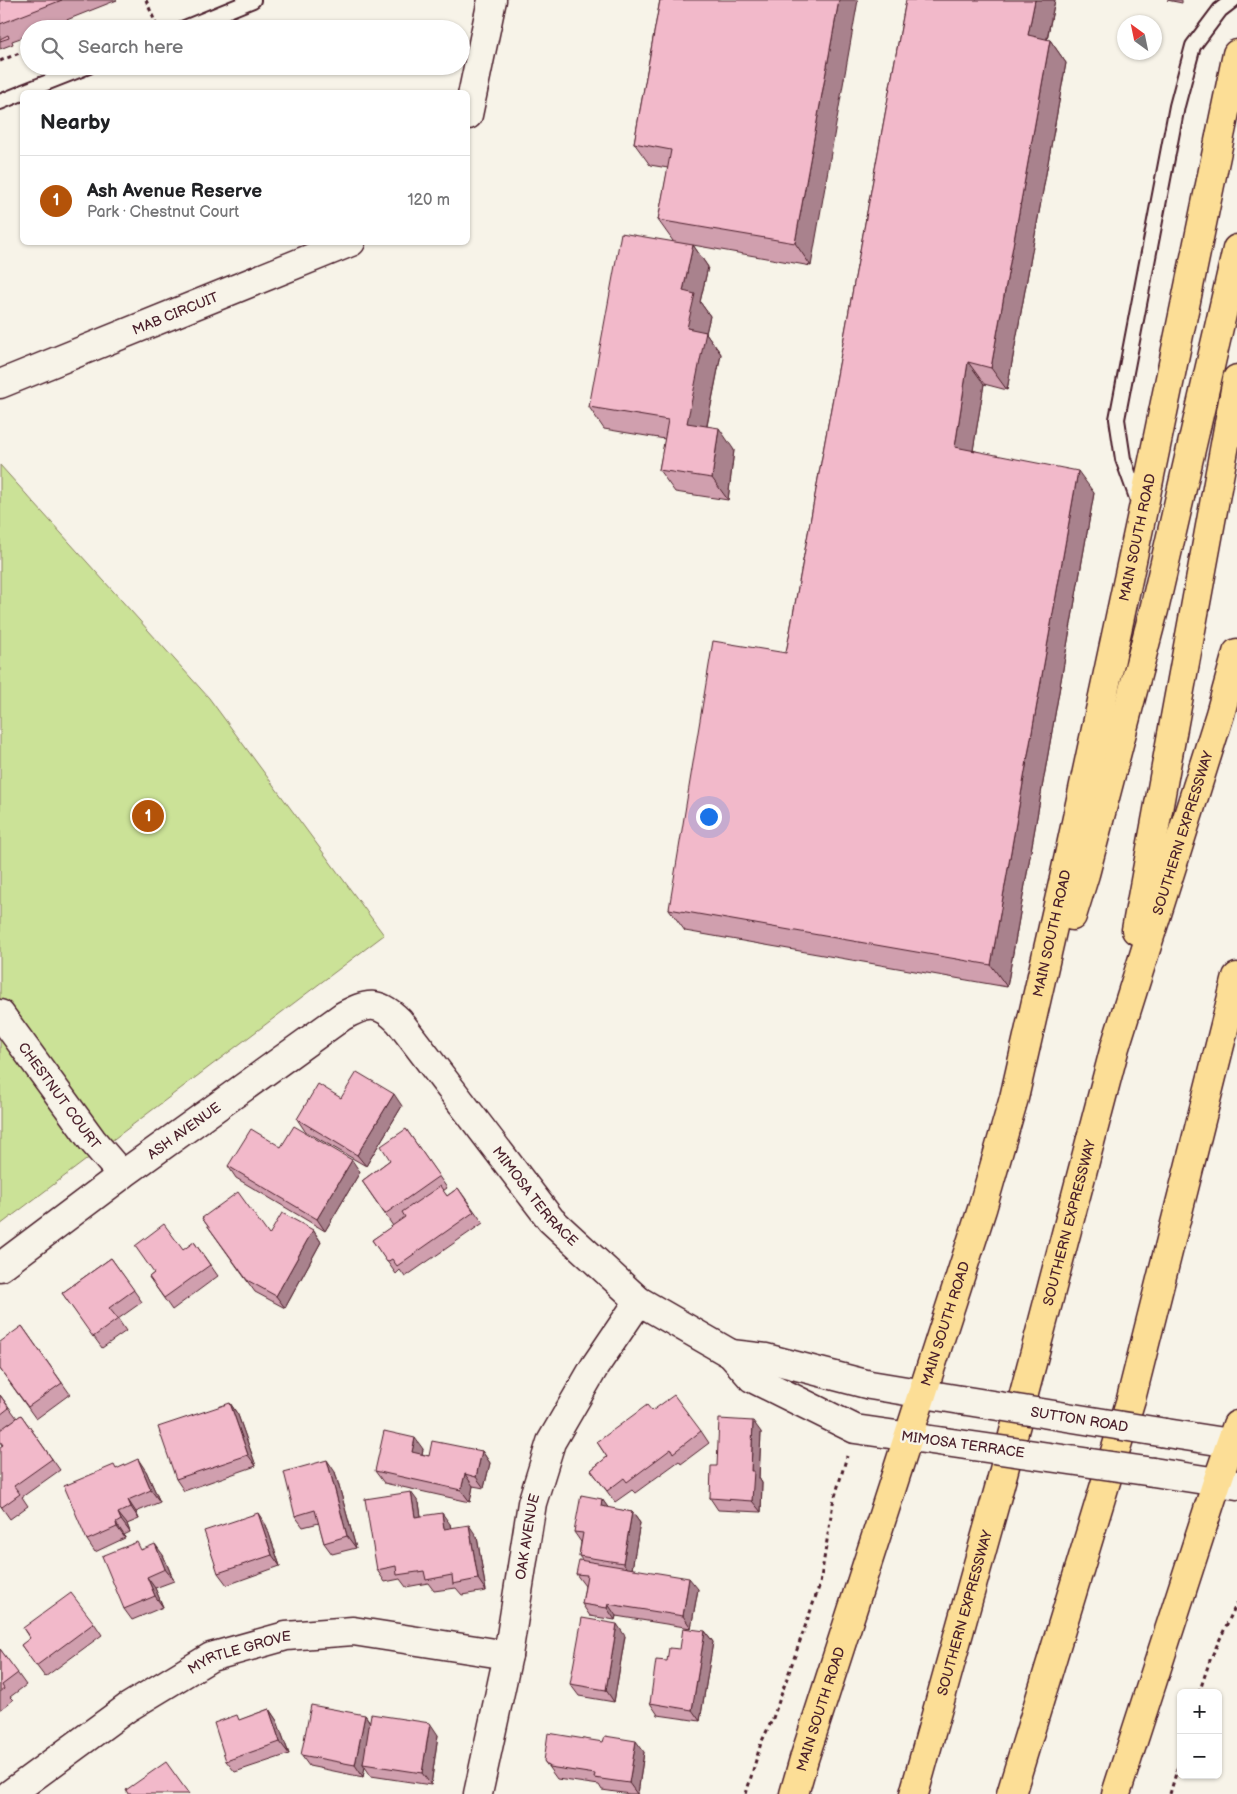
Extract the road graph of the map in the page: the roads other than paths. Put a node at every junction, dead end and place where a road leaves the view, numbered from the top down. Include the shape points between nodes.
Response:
1 (254, 0) edge
2 (492, 0) edge
3 (1233, 0) edge
4 (204, 20) edge
5 (1237, 54) edge
6 (67, 75) edge
7 (30, 90) edge
8 (20, 94) edge
9 (0, 102) edge
10 (470, 105) edge
11 (343, 245) edge
12 (1237, 249) edge
13 (1237, 379) edge
14 (0, 384) edge
15 (1142, 514) junction
16 (1237, 653) edge
17 (1237, 977) edge
18 (1237, 985) edge
19 (374, 1005) joint
20 (0, 1014) edge
21 (1220, 1040) junction
22 (1115, 1047) junction
23 (1014, 1098) junction
24 (122, 1175) junction
25 (0, 1267) edge
26 (639, 1301) junction
27 (730, 1354) junction
28 (921, 1393) junction
29 (908, 1436) junction
30 (1235, 1438) edge
31 (1227, 1483) edge
32 (508, 1655) junction
33 (10, 1794) edge
34 (478, 1794) edge
35 (794, 1794) edge
36 (914, 1794) edge
37 (1011, 1794) edge
38 (1116, 1794) edge

1 - 4 lane
2 - 10 street
3 - 15 lane via 1220,10 1193,46 1177,106 1116,419 1122,459
5 - 15 highway, MAIN SOUTH ROAD
6 - 7 lane
8 - 9 lane
11 - 14 street, MAB CIRCUIT
12 - 23 highway via 1154,610 1085,874
13 - 22 highway
15 - 23 highway, MAIN SOUTH ROAD
16 - 22 highway, SOUTHERN EXPRESSWAY
17 - 21 highway
18 - 21 highway
19 - 24 street, ASH AVENUE via 343,1016
19 - 26 street, MIMOSA TERRACE via 390,1012 399,1021 551,1220
20 - 24 street, CHESTNUT COURT via 92,1140
21 - 37 highway via 1131,1399
22 - 36 highway, SOUTHERN EXPRESSWAY via 1000,1485
23 - 28 highway, MAIN SOUTH ROAD via 982,1209
24 - 25 street, ASH AVENUE
26 - 27 street, MIMOSA TERRACE
26 - 32 street, OAK AVENUE via 595,1366 551,1442 532,1503
27 - 28 street, MIMOSA TERRACE via 766,1358 870,1385
27 - 29 street, MIMOSA TERRACE via 752,1378 855,1429
28 - 29 highway, MAIN SOUTH ROAD
28 - 30 street, SUTTON ROAD, bridge via 1166,1433
29 - 31 street, MIMOSA TERRACE, bridge
29 - 35 highway, MAIN SOUTH ROAD
30 - 31 highway
31 - 38 highway
32 - 33 street, MYRTLE GROVE via 353,1631 286,1636 211,1657 127,1708
32 - 34 street, OAK AVENUE

